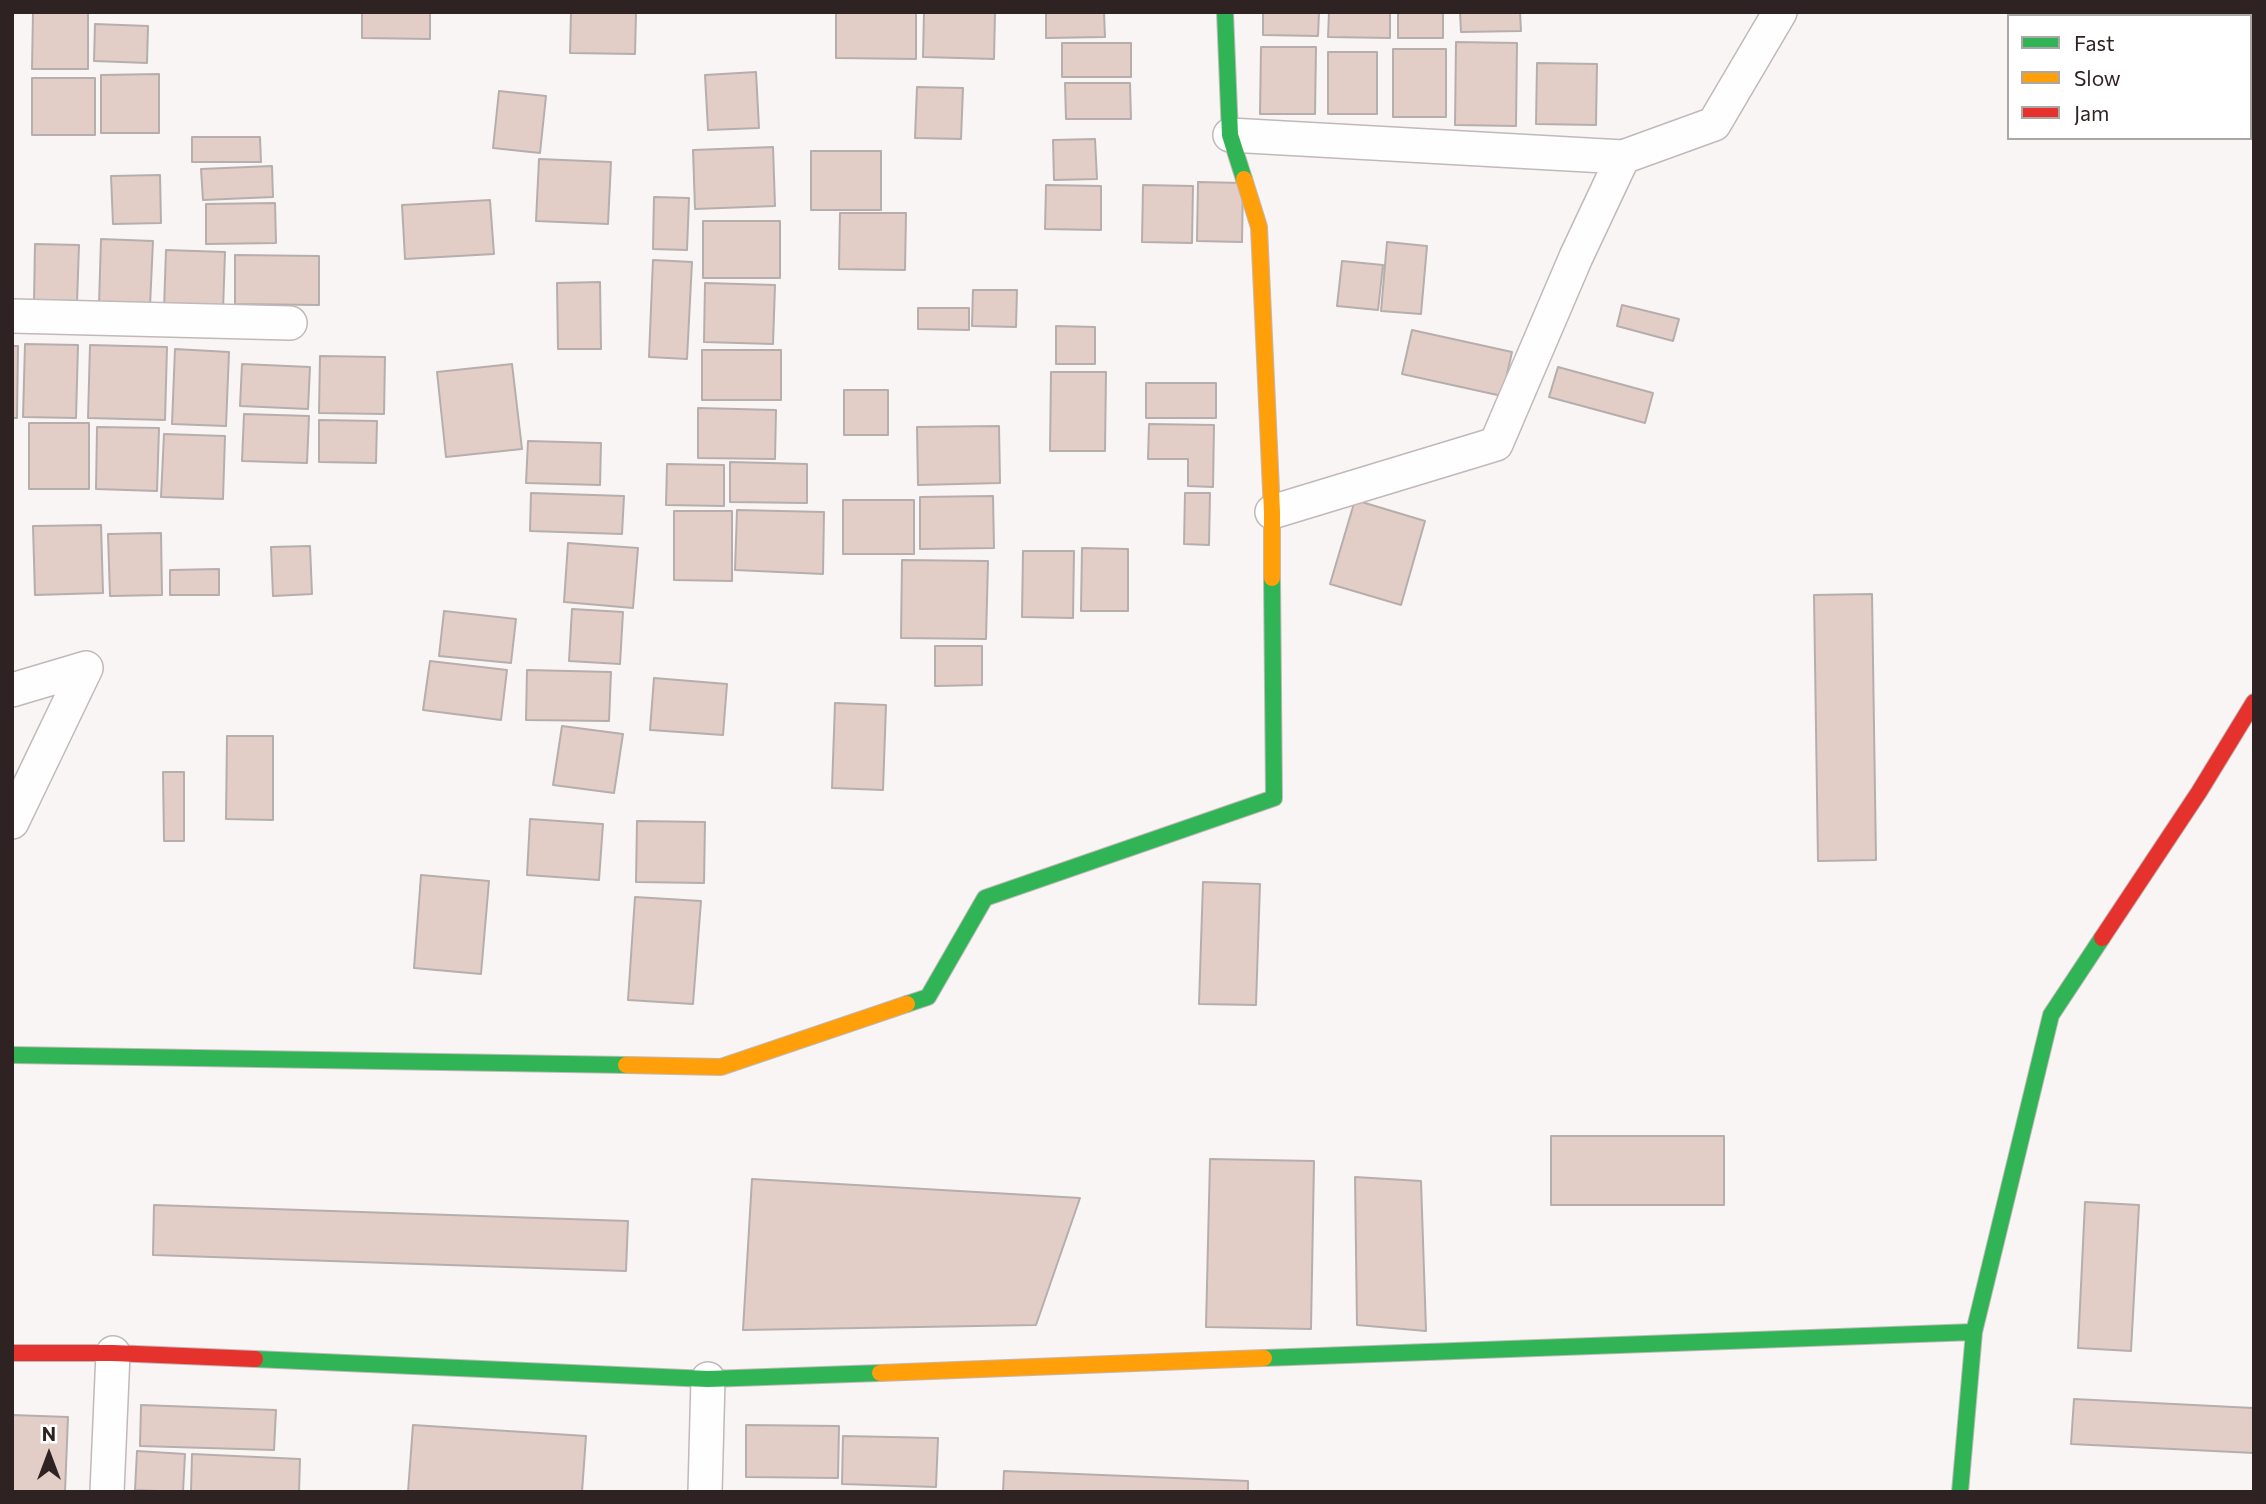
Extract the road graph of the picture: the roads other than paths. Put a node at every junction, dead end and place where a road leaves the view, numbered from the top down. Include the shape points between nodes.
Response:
1 (1225, 12) edge
2 (1780, 12) edge
3 (1230, 135) junction
4 (1623, 157) junction
5 (12, 316) edge
6 (290, 323) dead end
7 (1272, 512) junction
8 (12, 691) edge
9 (2254, 702) edge
10 (12, 822) edge
11 (12, 1055) edge
12 (1974, 1332) junction
13 (12, 1353) edge
14 (113, 1353) junction
15 (708, 1379) junction
16 (107, 1492) edge
17 (705, 1492) edge
18 (1959, 1492) edge

1 - 3 street
2 - 4 street via 1714,124
3 - 4 street
3 - 7 street via 1259,227
4 - 7 street via 1496,444
5 - 6 street
7 - 11 street via 1274,798 985,898 928,997 721,1067
8 - 10 street via 86,668
9 - 12 street via 2051,1015
12 - 15 street
12 - 18 street
13 - 14 street
14 - 15 street
14 - 16 street
15 - 17 street

